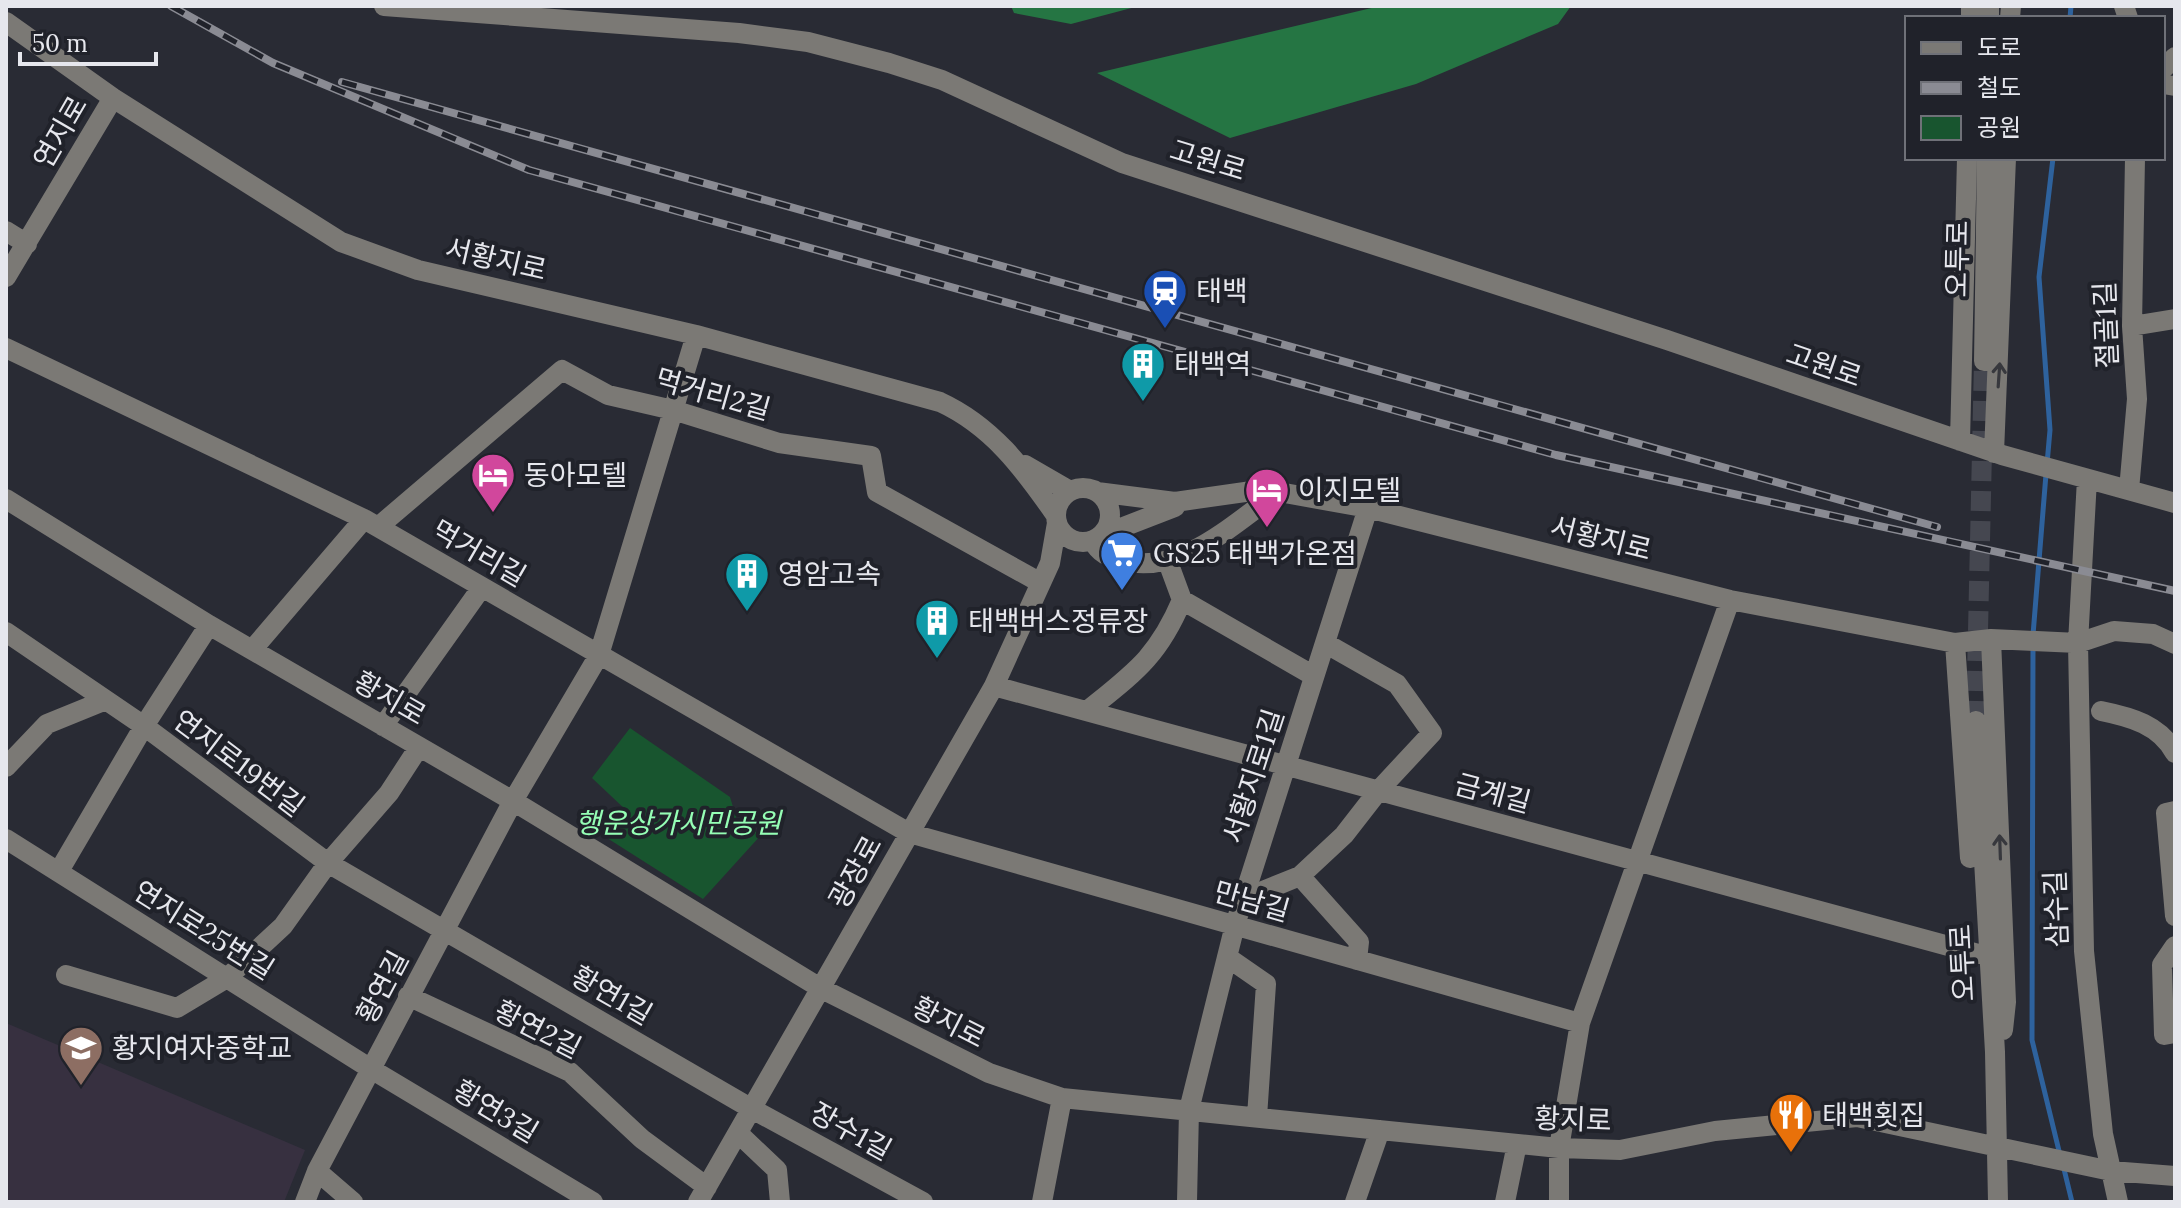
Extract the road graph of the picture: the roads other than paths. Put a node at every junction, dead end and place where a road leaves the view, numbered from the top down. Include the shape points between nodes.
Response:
1 (384, 6) edge
2 (6, 22) edge
3 (113, 98) junction
4 (1967, 160) edge
5 (1987, 160) edge
6 (2006, 160) edge
7 (2135, 160) edge
8 (6, 231) edge
9 (27, 244) junction
10 (6, 277) edge
11 (2175, 319) edge
12 (2132, 326) junction
13 (696, 335) junction
14 (6, 348) edge
15 (1984, 361) tunnel mouth
16 (673, 410) junction
17 (1960, 441) junction
18 (1998, 454) junction
19 (1012, 455) junction
20 (2087, 479) junction
21 (2129, 490) junction
22 (1070, 491) junction
23 (1097, 492) junction
24 (1279, 492) junction
25 (6, 499) edge
26 (1198, 499) junction
27 (2175, 503) edge
28 (1368, 508) junction
29 (1056, 519) junction
30 (371, 523) junction
31 (1092, 540) junction
32 (1168, 562) junction
33 (1050, 563) junction
34 (1041, 583) junction
35 (482, 587) junction
36 (1182, 600) junction
37 (1730, 600) junction
38 (209, 625) junction
39 (6, 632) edge
40 (1991, 639) junction
41 (1325, 643) junction
42 (1955, 643) junction
43 (2078, 643) junction
44 (2175, 644) edge
45 (252, 650) junction
46 (599, 655) junction
47 (1314, 676) junction
48 (994, 686) junction
49 (106, 700) junction
50 (1087, 711) junction
51 (2101, 711) dead end
52 (1976, 721) tunnel mouth
53 (144, 726) junction
54 (383, 726) junction
55 (419, 747) junction
56 (2175, 753) edge
57 (1286, 765) junction
58 (6, 767) edge
59 (1379, 790) junction
60 (513, 801) junction
61 (2175, 811) edge
62 (909, 833) junction
63 (6, 839) edge
64 (1639, 861) junction
65 (328, 863) junction
66 (59, 871) junction
67 (1300, 876) junction
68 (1243, 899) junction
69 (2175, 916) edge
70 (1235, 925) junction
71 (444, 929) junction
72 (2175, 946) edge
73 (1978, 954) junction
74 (1227, 957) junction
75 (1357, 960) junction
76 (66, 975) dead end
77 (227, 978) junction
78 (822, 989) junction
79 (408, 996) junction
80 (1580, 1023) junction
81 (2175, 1033) edge
82 (371, 1069) junction
83 (1996, 1092) junction
84 (1062, 1098) junction
85 (752, 1109) junction
86 (1189, 1110) junction
87 (1257, 1117) junction
88 (1380, 1130) junction
89 (738, 1133) junction
90 (1517, 1144) junction
91 (1998, 1146) junction
92 (1559, 1148) junction
93 (317, 1171) junction
94 (2111, 1171) junction
95 (2175, 1176) edge
96 (703, 1194) edge
97 (305, 1202) edge
98 (353, 1202) edge
99 (593, 1202) edge
100 (780, 1202) edge
101 (923, 1202) edge
102 (1042, 1202) edge
103 (1189, 1202) edge
104 (1355, 1202) edge
105 (1505, 1202) edge
106 (1559, 1202) edge
107 (1998, 1202) edge
108 (2118, 1202) edge

1 - 17 street, 고원로 via 739,33 808,42 889,63 942,80 1122,163
2 - 3 street, 서황지로
3 - 9 street, 연지로
3 - 13 street, 서황지로 via 341,242 418,270
4 - 17 street
5 - 15 street, 오투로
18 -> 6 street
7 - 12 street, 절골1길
8 - 9 street
9 - 10 street, 연지로
11 - 12 street
12 - 21 street, 절골1길 via 2137,399
13 - 16 street, 황연길
13 - 19 street, 서황지로 via 940,402 965,414
14 - 30 street, 먹거리길
16 - 30 street, 먹거리2길 via 608,395 562,370
16 - 34 street, 먹거리2길 via 779,443 871,456 877,492
16 - 46 street, 황연길
17 - 18 street, 고원로
18 - 20 street, 고원로
19 - 22 street
19 - 29 street
20 - 21 street
20 - 43 street, 삼수길
21 - 27 street
22 - 23 street
22 - 29 street via 1057,505
23 - 26 street via 1155,502
23 - 31 street via 1110,513
24 - 26 street, 서황지로
24 - 28 street, 서황지로
24 - 32 street via 1194,551
25 - 38 street, 황지로
26 - 31 street
28 - 37 street, 서황지로
28 - 41 street, 서황지로1길
29 - 31 street via 1068,538
29 - 33 street, 광장로
30 - 35 street, 먹거리길
30 - 45 street
31 - 32 street via 1109,558 1142,565
31 - 33 street
32 - 36 street
33 - 34 street, 광장로
34 - 48 street, 광장로
35 - 46 street, 먹거리길
35 - 54 street
36 - 47 street
36 - 50 street via 1169,632 1148,661
37 - 42 street, 서황지로
37 - 64 street
38 - 45 street, 황지로
38 - 53 street
39 - 49 street, 연지로19번길
40 - 42 street, 서황지로
40 - 43 street, 서황지로
83 -> 40 street via 2006,1002
41 - 47 street, 서황지로1길
41 - 59 street via 1397,684 1432,733
42 - 73 street
43 - 44 street, 서황지로 via 2114,631 2153,634
43 - 94 street, 삼수길 via 2084,951
45 - 54 street, 황지로
46 - 60 street, 황연길
46 - 62 street, 먹거리길
47 - 57 street, 서황지로1길
48 - 50 street, 금계길
48 - 62 street, 광장로
49 - 53 street, 연지로19번길
49 - 58 street via 47,724
50 - 57 street, 금계길
51 - 56 street via 2134,718 2167,738
52 - 83 street, 오투로
53 - 65 street, 연지로19번길
53 - 66 street
54 - 55 street, 황지로
55 - 60 street, 황지로
55 - 65 street via 389,793
57 - 59 street, 금계길
57 - 68 street, 서황지로1길
59 - 64 street, 금계길
59 - 67 street via 1344,835
60 - 71 street, 황연길
60 - 78 street, 황지로
61 - 69 street via 2166,813
62 - 70 street, 만남길
62 - 78 street, 광장로
63 - 66 street, 연지로25번길
64 - 73 street, 금계길
64 - 80 street
65 - 71 street, 연지로19번길
65 - 77 street via 283,926
66 - 77 street, 연지로25번길
67 - 68 street
67 - 75 street via 1359,942
68 - 70 street, 서황지로1길
70 - 74 street, 서황지로1길
70 - 75 street, 만남길
71 - 79 street, 황연길
71 - 85 street, 황연1길
72 - 81 street via 2162,965 2164,1035
73 - 83 street via 1979,1004
74 - 86 street, 서황지로1길
74 - 87 street via 1266,984
75 - 80 street, 만남길
76 - 77 street via 177,1008
77 - 82 street, 연지로25번길
78 - 84 street, 황지로 via 989,1073
78 - 85 street, 광장로
79 - 82 street, 황연길
79 - 96 street, 황연2길 via 570,1072
80 - 92 street
82 - 93 street, 황연길
82 - 99 street, 황연3길
83 - 91 street, 오투로
84 - 86 street, 황지로
84 - 102 street
85 - 89 street, 광장로
85 - 101 street, 장수1길
86 - 87 street, 황지로
86 - 103 street, 서황지로1길
87 - 88 street, 황지로
88 - 90 street, 황지로
88 - 104 street
89 - 96 street, 광장로
89 - 100 street via 777,1170
90 - 92 street, 황지로
90 - 105 street
91 - 92 street, 황지로 via 1857,1117 1715,1131 1620,1150
91 - 94 street, 황지로
91 - 107 street, 오투로
92 - 106 street
93 - 97 street, 황연길
93 - 98 street
94 - 95 street
94 - 108 street, 삼수길

